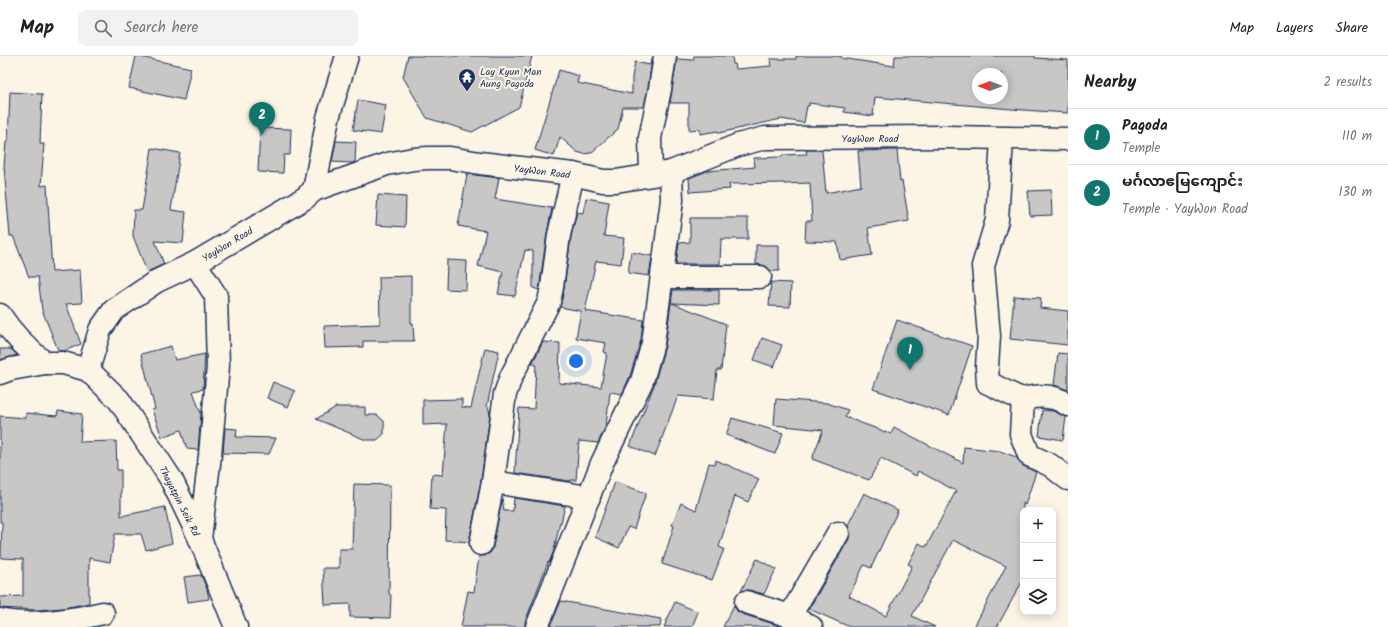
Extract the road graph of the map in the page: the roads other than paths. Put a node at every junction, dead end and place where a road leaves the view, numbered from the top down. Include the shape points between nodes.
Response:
1 (347, 56) edge
2 (665, 56) edge
3 (1002, 139) junction
4 (1068, 139) edge
5 (661, 173) junction
6 (573, 174) junction
7 (314, 190) junction
8 (195, 263) junction
9 (663, 277) junction
10 (760, 277) dead end
11 (0, 315) edge
12 (45, 364) junction
13 (88, 370) junction
14 (0, 373) edge
15 (1023, 399) junction
16 (1068, 405) edge
17 (1068, 479) edge
18 (493, 482) junction
19 (589, 498) junction
20 (838, 533) dead end
21 (200, 539) junction
22 (481, 544) dead end
23 (746, 602) dead end
24 (103, 613) dead end
25 (790, 616) junction
26 (0, 620) edge
27 (236, 627) edge
28 (537, 627) edge
29 (811, 627) edge

1 - 7 street via 328,118
2 - 5 street via 650,138
3 - 4 street, YayWon Road
3 - 5 street, YayWon Road via 766,138 738,145
3 - 15 street via 997,220 982,266 988,336 988,383
5 - 6 street, YayWon Road via 616,181 603,181
5 - 9 street via 672,200
6 - 7 street, YayWon Road via 450,158 428,158 387,164
6 - 18 street via 549,302 510,377 505,394
7 - 8 street, YayWon Road via 305,198
8 - 13 street, YayWon Road via 157,282 114,310 100,330
8 - 21 street via 216,296 218,366
9 - 10 street
9 - 19 street via 653,342 642,381 602,463
11 - 12 street via 10,331
12 - 13 street via 63,364
12 - 14 street
13 - 21 street, Thayatpin Seik Rd via 119,400 141,433 171,479
15 - 16 street via 1042,396 1061,400
15 - 17 street via 1021,434 1029,455 1050,465
18 - 19 street
18 - 22 street
19 - 28 street
20 - 25 street
21 - 27 street, Thayatpin Seik Rd
23 - 25 street
24 - 26 street via 57,624 28,626 7,624
25 - 29 street

